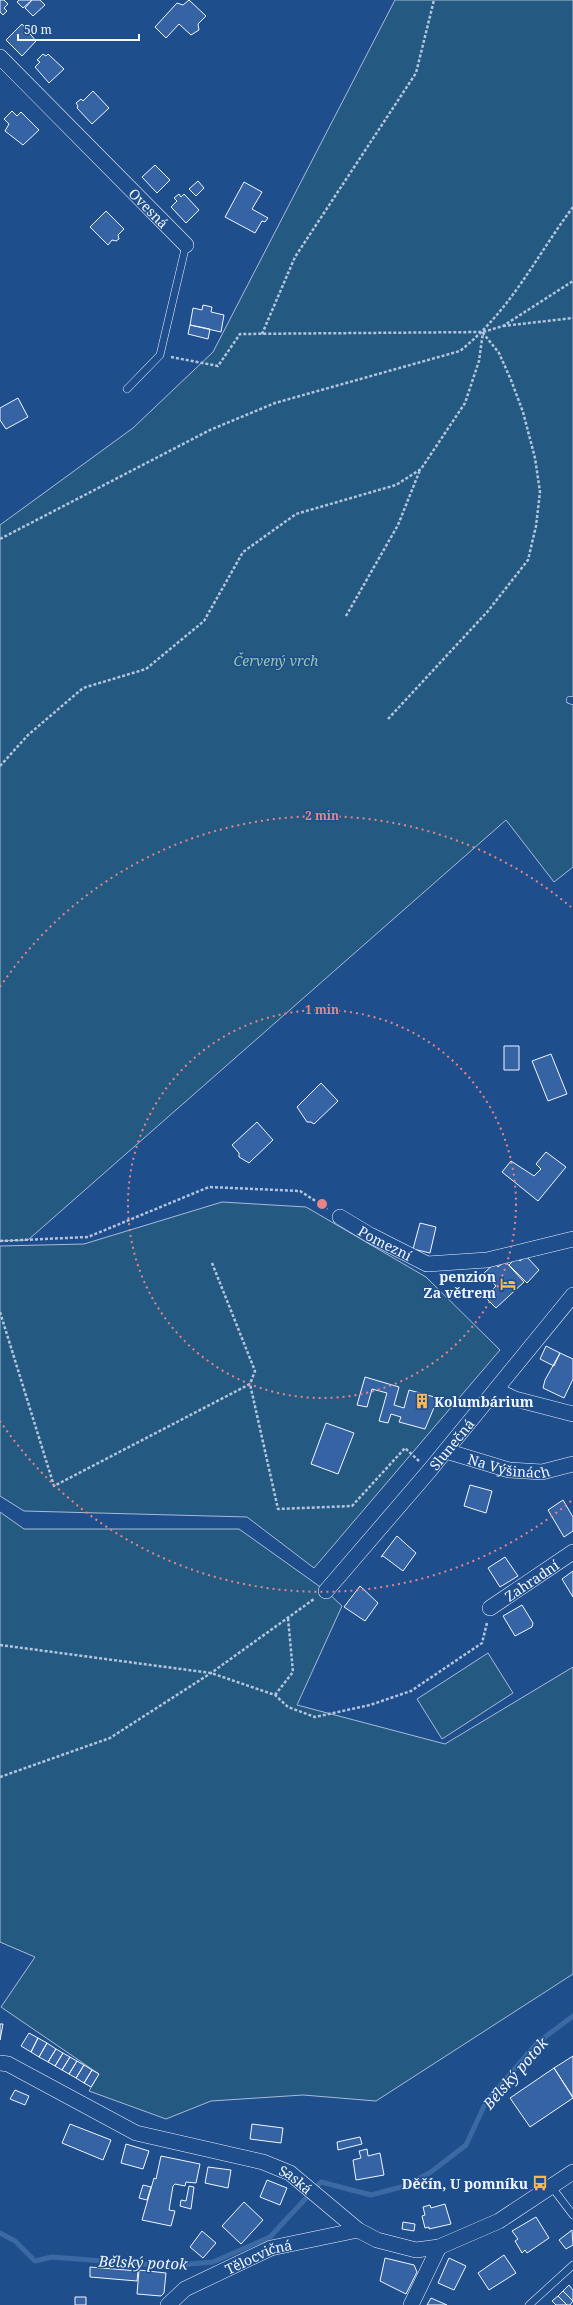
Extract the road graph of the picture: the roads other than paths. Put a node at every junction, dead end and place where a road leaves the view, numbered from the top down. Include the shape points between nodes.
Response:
1 (0, 57) edge
2 (186, 245) joint
3 (127, 389) dead end
4 (340, 1217) road end
5 (573, 1239) edge
6 (573, 1295) edge
7 (496, 1390) junction
8 (573, 1414) edge
9 (446, 1451) junction
10 (573, 1464) edge
11 (573, 1552) edge
12 (326, 1590) road end
13 (490, 1608) road end
14 (0, 2063) edge
15 (573, 2172) edge
16 (551, 2186) junction
17 (573, 2215) edge
18 (358, 2230) junction
19 (439, 2247) junction
20 (573, 2265) edge
21 (168, 2305) edge
22 (412, 2305) edge
23 (529, 2305) edge

1 - 2 street, Ovesná
2 - 3 lane, Ovesná via 160,355
4 - 5 street, Pomezní via 428,1264 487,1260
6 - 7 street, Slunečná
7 - 8 street via 514,1399
7 - 9 street, Slunečná
9 - 10 street, Na Výšinách via 509,1470 542,1472
9 - 12 street, Slunečná
11 - 13 street, Zahradní
14 - 18 street, Saská via 8,2064 136,2133 263,2162 290,2173
15 - 16 street, Saská
16 - 17 lane
16 - 19 street, Saská via 499,2221
18 - 19 street, Saská via 396,2246 416,2250
18 - 21 street, Tělocvičná via 271,2248 185,2289
19 - 22 street
20 - 23 lane

